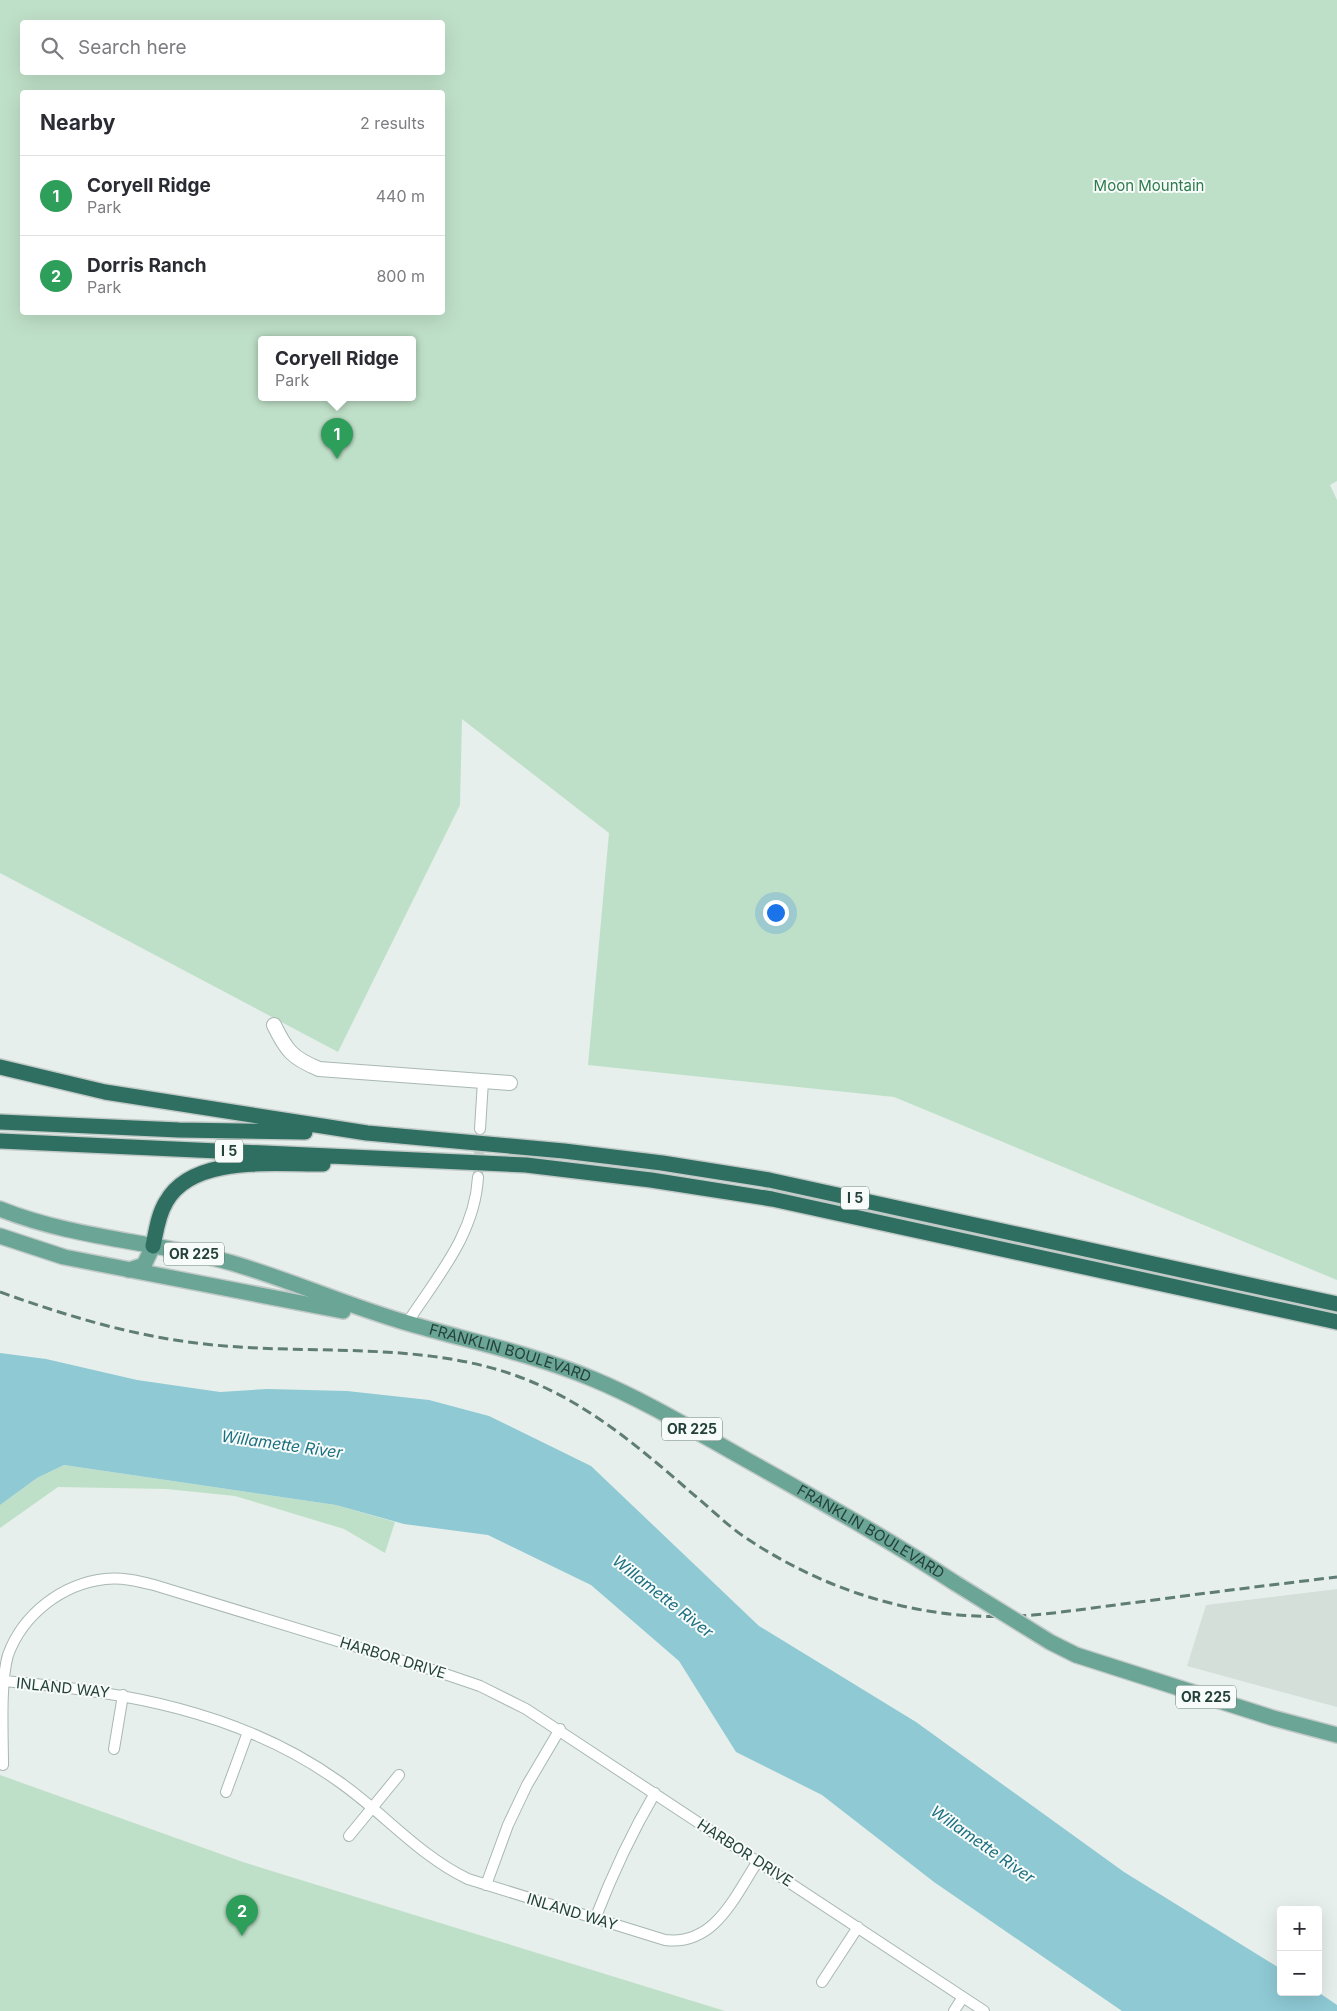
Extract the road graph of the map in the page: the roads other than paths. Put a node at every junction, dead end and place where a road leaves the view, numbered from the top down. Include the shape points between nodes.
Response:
1 (274, 1025) dead end
2 (0, 1067) edge
3 (483, 1082) junction
4 (510, 1083) dead end
5 (0, 1122) edge
6 (480, 1129) tunnel mouth
7 (367, 1133) junction
8 (0, 1141) edge
9 (457, 1161) junction
10 (478, 1177) tunnel mouth
11 (0, 1209) edge
12 (0, 1236) edge
13 (153, 1246) junction
14 (129, 1270) junction
15 (1337, 1304) edge
16 (1337, 1322) edge
17 (407, 1323) junction
18 (4, 1681) junction
19 (122, 1695) junction
20 (560, 1729) junction
21 (248, 1732) junction
22 (1337, 1735) edge
23 (114, 1749) dead end
24 (3, 1765) dead end
25 (399, 1776) dead end
26 (226, 1792) dead end
27 (655, 1793) junction
28 (372, 1809) junction
29 (349, 1836) dead end
30 (758, 1861) junction
31 (486, 1884) junction
32 (595, 1919) junction
33 (858, 1927) junction
34 (822, 1982) dead end
35 (963, 1997) junction
36 (954, 2011) edge
37 (984, 2011) edge

1 - 3 street via 284,1047 299,1061 319,1069
2 - 7 highway via 105,1092
3 - 4 street
3 - 6 street
5 - 7 highway, I 5 via 179,1130
7 - 15 highway, I 5 via 583,1154 769,1180
8 - 9 highway, I 5
9 - 13 highway via 241,1165 209,1170 193,1176 165,1202
9 - 16 highway, I 5 via 641,1178 772,1199
10 - 17 street, FRANKLIN BOULEVARD via 477,1195 468,1226
11 - 13 main road, OR 225 via 73,1232
12 - 14 main road, FRANKLIN BOULEVARD via 64,1256
13 - 14 main road via 144,1265
13 - 17 main road, FRANKLIN BOULEVARD / OR 225 via 234,1264
14 - 17 main road, FRANKLIN BOULEVARD
17 - 22 main road, FRANKLIN BOULEVARD / OR 225, bridge via 529,1355 630,1395 894,1543 1050,1642 1076,1655
18 - 19 street, INLAND WAY via 68,1686
18 - 20 street, HARBOR DRIVE via 8,1656 20,1631 36,1611 58,1594 82,1584 105,1579 131,1580 480,1686
18 - 24 street, HARBOR DRIVE
19 - 21 street, INLAND WAY via 195,1712
19 - 23 street, INLAND WAY
20 - 27 street, HARBOR DRIVE
20 - 31 street via 523,1793
21 - 26 street
21 - 28 street, INLAND WAY via 316,1766
25 - 28 street
27 - 30 street, HARBOR DRIVE
27 - 32 street via 612,1873
28 - 29 street
28 - 31 street, INLAND WAY via 431,1858 455,1873
30 - 32 street, INLAND WAY via 718,1921 691,1940 665,1940
30 - 33 street, HARBOR DRIVE
31 - 32 street, INLAND WAY
33 - 34 street
33 - 35 street, HARBOR DRIVE
35 - 36 street
35 - 37 street, HARBOR DRIVE

